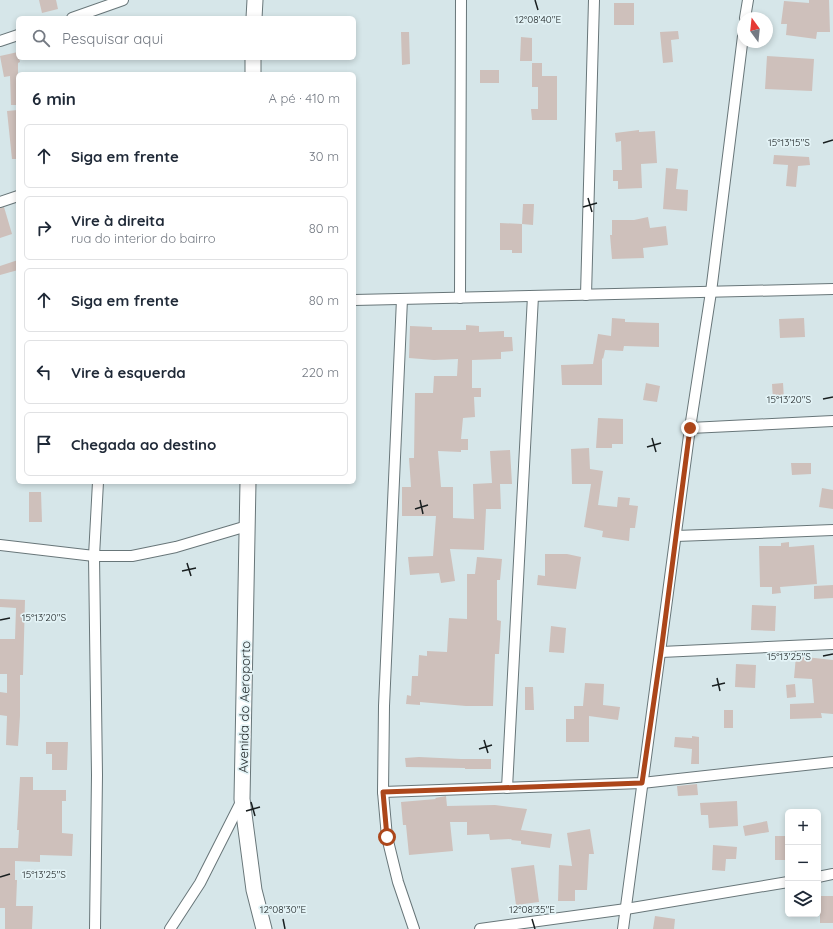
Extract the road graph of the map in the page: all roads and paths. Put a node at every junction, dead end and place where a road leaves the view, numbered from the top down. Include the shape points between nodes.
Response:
1 (123, 0) edge
2 (255, 0) edge
3 (461, 0) edge
4 (594, 0) edge
5 (748, 0) edge
6 (746, 12) edge
7 (78, 16) edge
8 (254, 16) edge
9 (16, 36) edge
10 (0, 41) edge
11 (742, 48) edge
12 (254, 60) edge
13 (253, 72) edge
14 (16, 197) edge
15 (0, 202) edge
16 (833, 289) edge
17 (711, 292) junction
18 (586, 295) junction
19 (533, 296) junction
20 (460, 298) junction
21 (402, 299) junction
22 (356, 300) edge
23 (833, 421) edge
24 (690, 428) junction
25 (98, 484) edge
26 (248, 484) edge
27 (247, 526) junction
28 (833, 530) edge
29 (676, 536) junction
30 (0, 545) edge
31 (94, 556) junction
32 (833, 644) edge
33 (661, 652) junction
34 (833, 762) edge
35 (642, 783) junction
36 (507, 788) junction
37 (383, 792) junction
38 (242, 800) junction
39 (833, 874) edge
40 (821, 876) edge
41 (785, 882) edge
42 (626, 909) junction
43 (95, 929) edge
44 (170, 929) edge
45 (264, 929) edge
46 (414, 929) edge
47 (480, 929) edge
48 (623, 929) edge

1 - 7 street
2 - 8 main road
3 - 20 street
4 - 18 street
5 - 6 street
9 - 10 street
11 - 17 street
12 - 13 main road
14 - 15 street
16 - 17 street
17 - 18 street
17 - 24 street
18 - 19 street
19 - 20 street
19 - 36 street
20 - 21 street
21 - 22 street
21 - 37 street via 384,706
23 - 24 street
24 - 29 street
25 - 31 street
26 - 27 main road, Avenida do Aeroporto
27 - 31 street via 176,547 132,556
27 - 38 main road, Avenida do Aeroporto
28 - 29 street
29 - 33 street
30 - 31 street
31 - 43 street via 97,775
32 - 33 street
33 - 35 street
34 - 35 street
35 - 36 street
35 - 42 street
36 - 37 street
37 - 46 street via 387,837 398,882
38 - 44 street via 200,883
38 - 45 main road, Avenida do Aeroporto via 254,890
39 - 40 street
41 - 42 street
42 - 47 street
42 - 48 street

